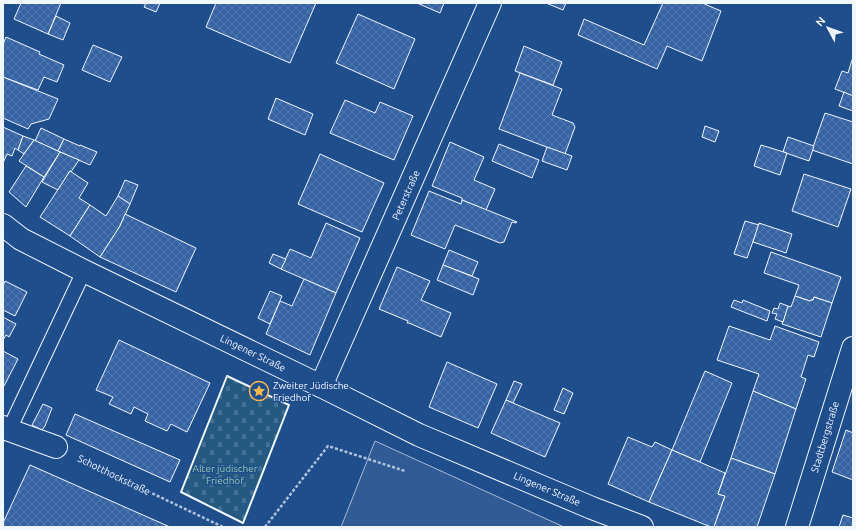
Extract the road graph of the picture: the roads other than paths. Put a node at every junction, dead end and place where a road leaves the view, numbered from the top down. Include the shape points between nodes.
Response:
1 (490, 3) edge
2 (3, 225) edge
3 (84, 271) junction
4 (853, 348) edge
5 (322, 386) junction
6 (6, 429) edge
7 (56, 447) road end
8 (642, 527) edge
9 (797, 527) edge

1 - 5 street, Peterstraße
2 - 3 street, Lingener Straße via 21,239
3 - 5 street, Lingener Straße
3 - 6 lane
4 - 9 street, Stadtbergstraße
5 - 8 street, Lingener Straße via 420,435
6 - 7 street

